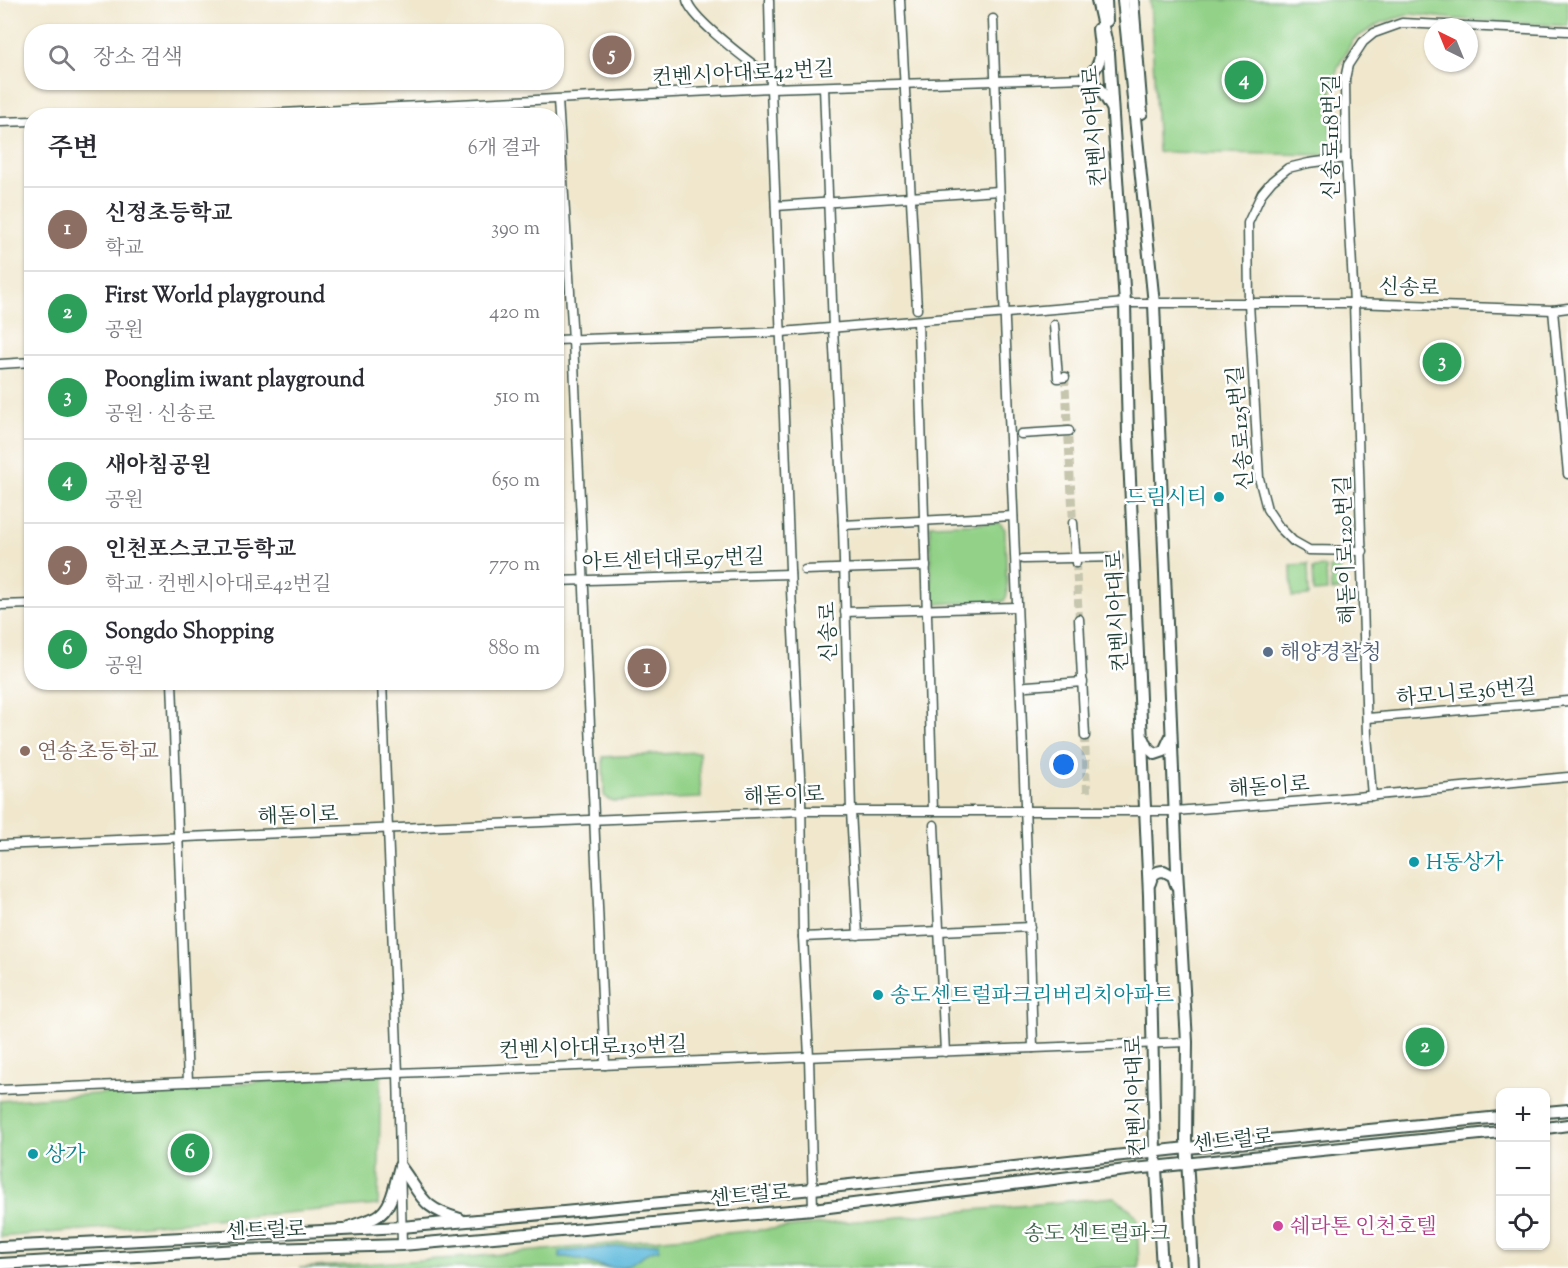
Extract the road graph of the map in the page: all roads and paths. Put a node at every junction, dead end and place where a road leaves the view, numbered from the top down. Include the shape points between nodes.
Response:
1 (687, 0) edge
2 (769, 0) edge
3 (900, 0) edge
4 (1097, 0) edge
5 (1106, 0) edge
6 (1123, 0) edge
7 (1133, 0) edge
8 (993, 19) dead end
9 (1568, 31) edge
10 (1109, 53) junction
11 (759, 69) dead end
12 (1084, 78) junction
13 (995, 80) junction
14 (904, 84) junction
15 (824, 87) junction
16 (771, 88) junction
17 (558, 100) junction
18 (427, 108) edge
19 (558, 108) edge
20 (1113, 110) junction
21 (24, 121) edge
22 (0, 122) edge
23 (1346, 158) junction
24 (1142, 179) junction
25 (999, 191) junction
26 (564, 196) edge
27 (911, 198) junction
28 (828, 203) junction
29 (776, 206) junction
30 (1125, 303) junction
31 (1249, 303) junction
32 (1354, 303) junction
33 (1155, 304) junction
34 (1568, 308) edge
35 (917, 309) dead end
36 (1553, 310) junction
37 (1005, 314) junction
38 (918, 321) junction
39 (1054, 325) dead end
40 (833, 328) junction
41 (782, 332) junction
42 (564, 340) edge
43 (573, 340) junction
44 (24, 362) edge
45 (0, 364) edge
46 (1065, 377) tunnel mouth
47 (1069, 431) dead end
48 (1021, 434) dead end
49 (1568, 474) edge
50 (1013, 516) junction
51 (924, 522) junction
52 (1073, 523) tunnel mouth
53 (843, 525) junction
54 (1363, 551) junction
55 (1118, 557) dead end
56 (1023, 559) dead end
57 (1076, 563) tunnel mouth
58 (926, 566) junction
59 (844, 568) junction
60 (805, 570) dead end
61 (790, 574) junction
62 (583, 580) junction
63 (564, 581) edge
64 (24, 604) edge
65 (0, 605) edge
66 (1016, 608) junction
67 (927, 611) junction
68 (845, 612) junction
69 (1079, 619) tunnel mouth
70 (1083, 682) junction
71 (1027, 686) dead end
72 (172, 690) edge
73 (382, 690) edge
74 (1568, 701) edge
75 (1368, 718) junction
76 (1142, 728) junction
77 (1172, 729) junction
78 (1084, 736) tunnel mouth
79 (1568, 777) edge
80 (1372, 796) junction
81 (802, 811) junction
82 (851, 811) junction
83 (933, 811) junction
84 (1026, 811) junction
85 (1175, 811) junction
86 (1145, 812) junction
87 (595, 821) junction
88 (934, 825) dead end
89 (388, 829) junction
90 (179, 838) junction
91 (0, 845) edge
92 (1178, 891) junction
93 (1149, 895) junction
94 (1030, 927) junction
95 (939, 931) junction
96 (858, 935) junction
97 (803, 937) junction
98 (1187, 1042) junction
99 (1153, 1043) junction
100 (1033, 1048) junction
101 (945, 1052) junction
102 (809, 1057) junction
103 (605, 1065) junction
104 (398, 1073) junction
105 (188, 1082) junction
106 (0, 1090) edge
107 (1568, 1110) edge
108 (1550, 1112) edge
109 (1496, 1117) edge
110 (1568, 1125) edge
111 (1550, 1127) edge
112 (1496, 1132) edge
113 (1187, 1148) junction
114 (1155, 1152) junction
115 (1188, 1164) junction
116 (400, 1166) junction
117 (1157, 1167) junction
118 (813, 1190) junction
119 (813, 1209) junction
120 (468, 1221) junction
121 (402, 1227) junction
122 (339, 1231) junction
123 (402, 1245) junction
124 (0, 1247) edge
125 (0, 1264) edge
126 (1162, 1268) edge
127 (1193, 1268) edge

1 - 11 street via 694,14
2 - 16 street
3 - 14 street
4 - 10 main road, 컨벤시아대로
4 - 12 main road via 1100,60
5 - 10 main road, 컨벤시아대로
6 - 24 main road, 컨벤시아대로
7 - 24 main road, 컨벤시아대로 via 1144,152
8 - 13 street
9 - 23 street, 신송로118번길 via 1402,23 1374,33 1348,65
10 - 20 main road, 컨벤시아대로
12 - 13 street, 컨벤시아대로42번길
12 - 20 main road via 1101,90
13 - 14 street, 컨벤시아대로42번길
13 - 25 street
14 - 15 street, 컨벤시아대로42번길
14 - 27 street
15 - 16 street, 컨벤시아대로42번길
15 - 28 street
16 - 17 street, 컨벤시아대로42번길
16 - 29 street
17 - 18 street, 컨벤시아대로42번길
17 - 19 street
20 - 30 main road, 컨벤시아대로
21 - 22 street
23 - 31 street via 1288,168 1262,193 1248,223
23 - 32 street, 신송로118번길
24 - 33 main road, 컨벤시아대로
25 - 27 street
25 - 37 street
26 - 43 street
27 - 28 street
27 - 35 street
28 - 29 street
28 - 40 street
29 - 41 street
30 - 33 street, 신송로
30 - 37 street, 신송로
30 - 76 main road, 컨벤시아대로
31 - 32 street, 신송로
31 - 33 street, 신송로
31 - 54 street, 신송로125번길 via 1259,478 1267,508 1279,527 1309,550
32 - 36 street, 신송로
32 - 54 street, 해돋이로120번길
33 - 77 main road, 컨벤시아대로
34 - 36 street, 신송로
36 - 49 street
37 - 38 street, 신송로
37 - 50 street
38 - 40 street, 신송로
38 - 51 street
39 - 46 street via 1058,378
40 - 41 street, 신송로
40 - 53 street, 신송로
41 - 43 street, 신송로
41 - 61 street
42 - 43 street, 신송로
43 - 62 street
44 - 45 street
47 - 48 street
50 - 51 street
50 - 66 street
51 - 53 street
51 - 58 street
52 - 57 street
53 - 59 street, 신송로
54 - 75 street, 해돋이로120번길
55 - 56 street
58 - 59 street
58 - 67 street
59 - 60 street
59 - 68 street, 신송로
61 - 62 street, 아트센터대로97번길
61 - 81 street
62 - 63 street, 아트센터대로97번길
62 - 87 street
64 - 65 street
66 - 67 street
66 - 84 street
67 - 68 street
67 - 83 street
68 - 82 street, 신송로
69 - 70 street
70 - 71 street
70 - 78 street
72 - 90 street
73 - 89 street
74 - 75 street, 하모니로36번길
75 - 80 street, 해돋이로120번길
76 - 77 main road via 1146,745 1155,754 1164,752
76 - 86 main road, 컨벤시아대로
77 - 85 main road, 컨벤시아대로
79 - 80 street, 해돋이로
80 - 85 street, 해돋이로
81 - 82 street, 해돋이로
81 - 87 street, 해돋이로
81 - 97 street
82 - 83 street, 해돋이로
82 - 96 street, 신송로
83 - 84 street, 해돋이로
84 - 86 street, 해돋이로
84 - 94 street
85 - 86 street, 해돋이로
85 - 92 main road, 컨벤시아대로
86 - 93 main road, 컨벤시아대로
87 - 89 street, 해돋이로
87 - 103 street
88 - 95 street
89 - 90 street, 해돋이로
89 - 104 street
90 - 91 street, 해돋이로
90 - 105 street
92 - 93 main road via 1173,876 1164,870 1152,876
92 - 98 main road, 컨벤시아대로
93 - 99 main road, 컨벤시아대로
94 - 95 street
94 - 100 street
95 - 96 street
95 - 101 street
96 - 97 street
97 - 102 street
98 - 99 street, 컨벤시아대로130번길
98 - 113 main road, 컨벤시아대로
99 - 100 street, 컨벤시아대로130번길
99 - 114 main road, 컨벤시아대로
100 - 101 street, 컨벤시아대로130번길
101 - 102 street, 컨벤시아대로130번길
102 - 103 street, 컨벤시아대로130번길
102 - 118 street
103 - 104 street, 컨벤시아대로130번길
104 - 105 street, 컨벤시아대로130번길
104 - 116 street
105 - 106 street, 컨벤시아대로130번길
107 - 108 main road
109 - 113 main road, 센트럴로
110 - 111 main road
112 - 115 main road, 센트럴로
113 - 114 main road, 센트럴로
113 - 115 main road, 컨벤시아대로
114 - 117 main road, 컨벤시아대로
114 - 118 main road, 센트럴로
115 - 117 main road, 센트럴로
115 - 127 main road, 컨벤시아대로
116 - 120 main road via 427,1205
116 - 121 street
116 - 122 main road via 384,1211
117 - 119 main road, 센트럴로
117 - 126 main road, 컨벤시아대로
118 - 119 street
118 - 120 main road, 센트럴로
119 - 123 main road, 센트럴로
120 - 121 main road, 센트럴로
121 - 122 main road, 센트럴로
121 - 123 street
122 - 124 main road, 센트럴로
123 - 125 main road, 센트럴로

